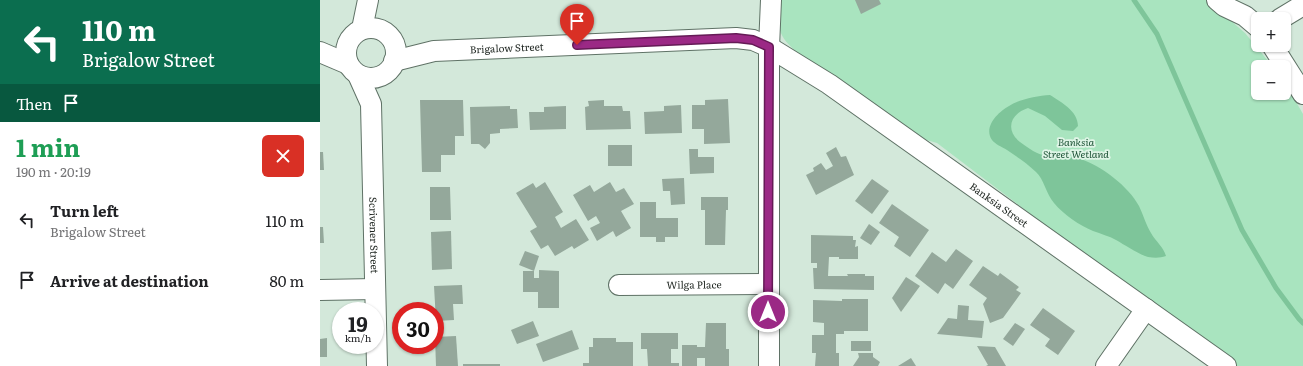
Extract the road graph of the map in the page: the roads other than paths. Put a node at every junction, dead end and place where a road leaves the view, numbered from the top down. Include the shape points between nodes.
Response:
1 (368, 0) edge
2 (373, 0) edge
3 (771, 0) edge
4 (1217, 0) edge
5 (1303, 5) edge
6 (1291, 12) edge
7 (1251, 21) edge
8 (363, 33) junction
9 (769, 47) junction
10 (320, 51) edge
11 (1276, 52) edge
12 (390, 60) junction
13 (353, 70) junction
14 (1303, 94) edge
15 (371, 104) junction
16 (768, 284) junction
17 (620, 285) dead end
18 (375, 289) junction
19 (320, 290) edge
20 (1146, 309) junction
21 (377, 366) edge
22 (769, 366) edge
23 (1106, 366) edge
24 (1226, 366) edge

1 - 8 street
2 - 8 street
3 - 9 street
4 - 7 street
5 - 6 street
8 - 10 street
8 - 12 street via 388,34
8 - 13 street via 346,48 346,56
9 - 12 street, Brigalow Street via 753,40 736,38 434,51
9 - 16 street
9 - 20 street, Banksia Street via 829,84
10 - 13 street
11 - 14 street
12 - 13 street via 370,78
12 - 15 street, Scrivener Street
13 - 15 street, Scrivener Street
15 - 18 street, Scrivener Street
16 - 17 street, Wilga Place
16 - 22 street
18 - 19 street
18 - 21 street, Scrivener Street
20 - 23 street
20 - 24 street, Banksia Street

